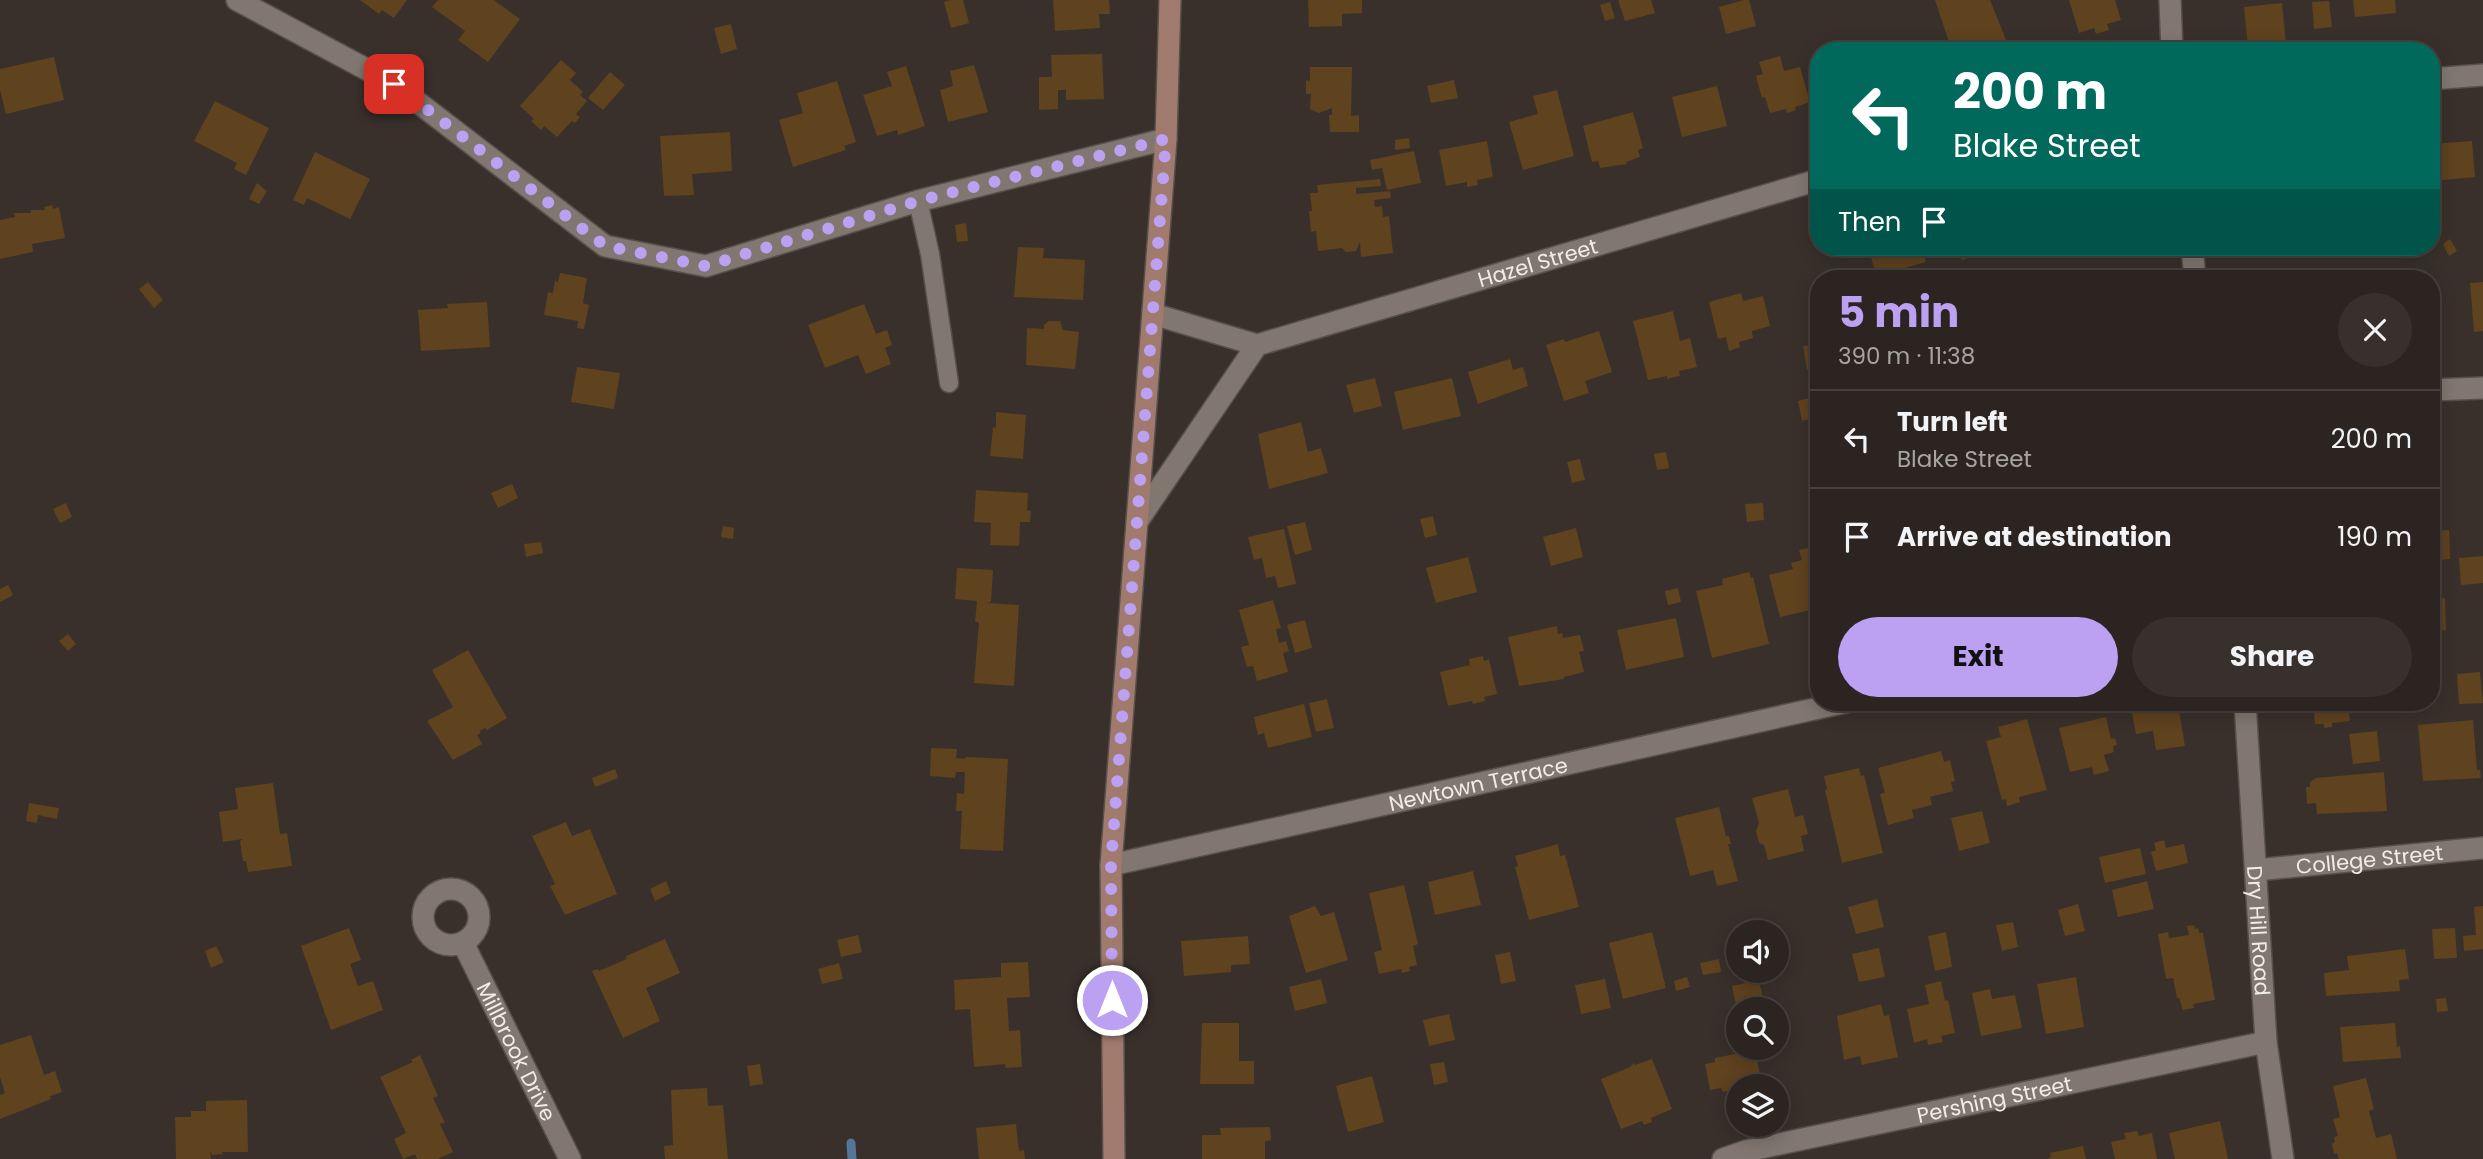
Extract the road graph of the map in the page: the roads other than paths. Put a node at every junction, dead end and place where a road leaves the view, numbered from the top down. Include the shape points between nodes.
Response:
1 (237, 0) edge
2 (1170, 0) edge
3 (2171, 0) edge
4 (2172, 42) edge
5 (2483, 75) edge
6 (2440, 78) edge
7 (1166, 139) junction
8 (1810, 182) edge
9 (918, 201) junction
10 (1153, 314) junction
11 (1257, 345) junction
12 (949, 383) dead end
13 (2483, 388) edge
14 (2440, 390) edge
15 (1139, 519) junction
16 (1810, 710) edge
17 (2246, 711) edge
18 (2483, 848) edge
19 (1111, 864) junction
20 (2256, 870) junction
21 (463, 943) dead end
22 (2266, 1042) junction
23 (570, 1159) edge
24 (1114, 1159) edge
25 (1723, 1159) edge
26 (2283, 1159) edge

1 - 9 street via 394,84 605,246 706,266
2 - 7 main road
3 - 4 street
5 - 6 street
7 - 9 street
7 - 10 main road
8 - 11 street, Hazel Street
9 - 12 lane
10 - 11 street
10 - 15 main road
11 - 15 street
13 - 14 street
15 - 19 main road
16 - 19 street, Newtown Terrace
17 - 20 street, Dry Hill Road
18 - 20 street, College Street
19 - 24 main road
20 - 22 street, Dry Hill Road
21 - 23 street, Millbrook Drive
22 - 25 street, Pershing Street
22 - 26 street, Dry Hill Road

